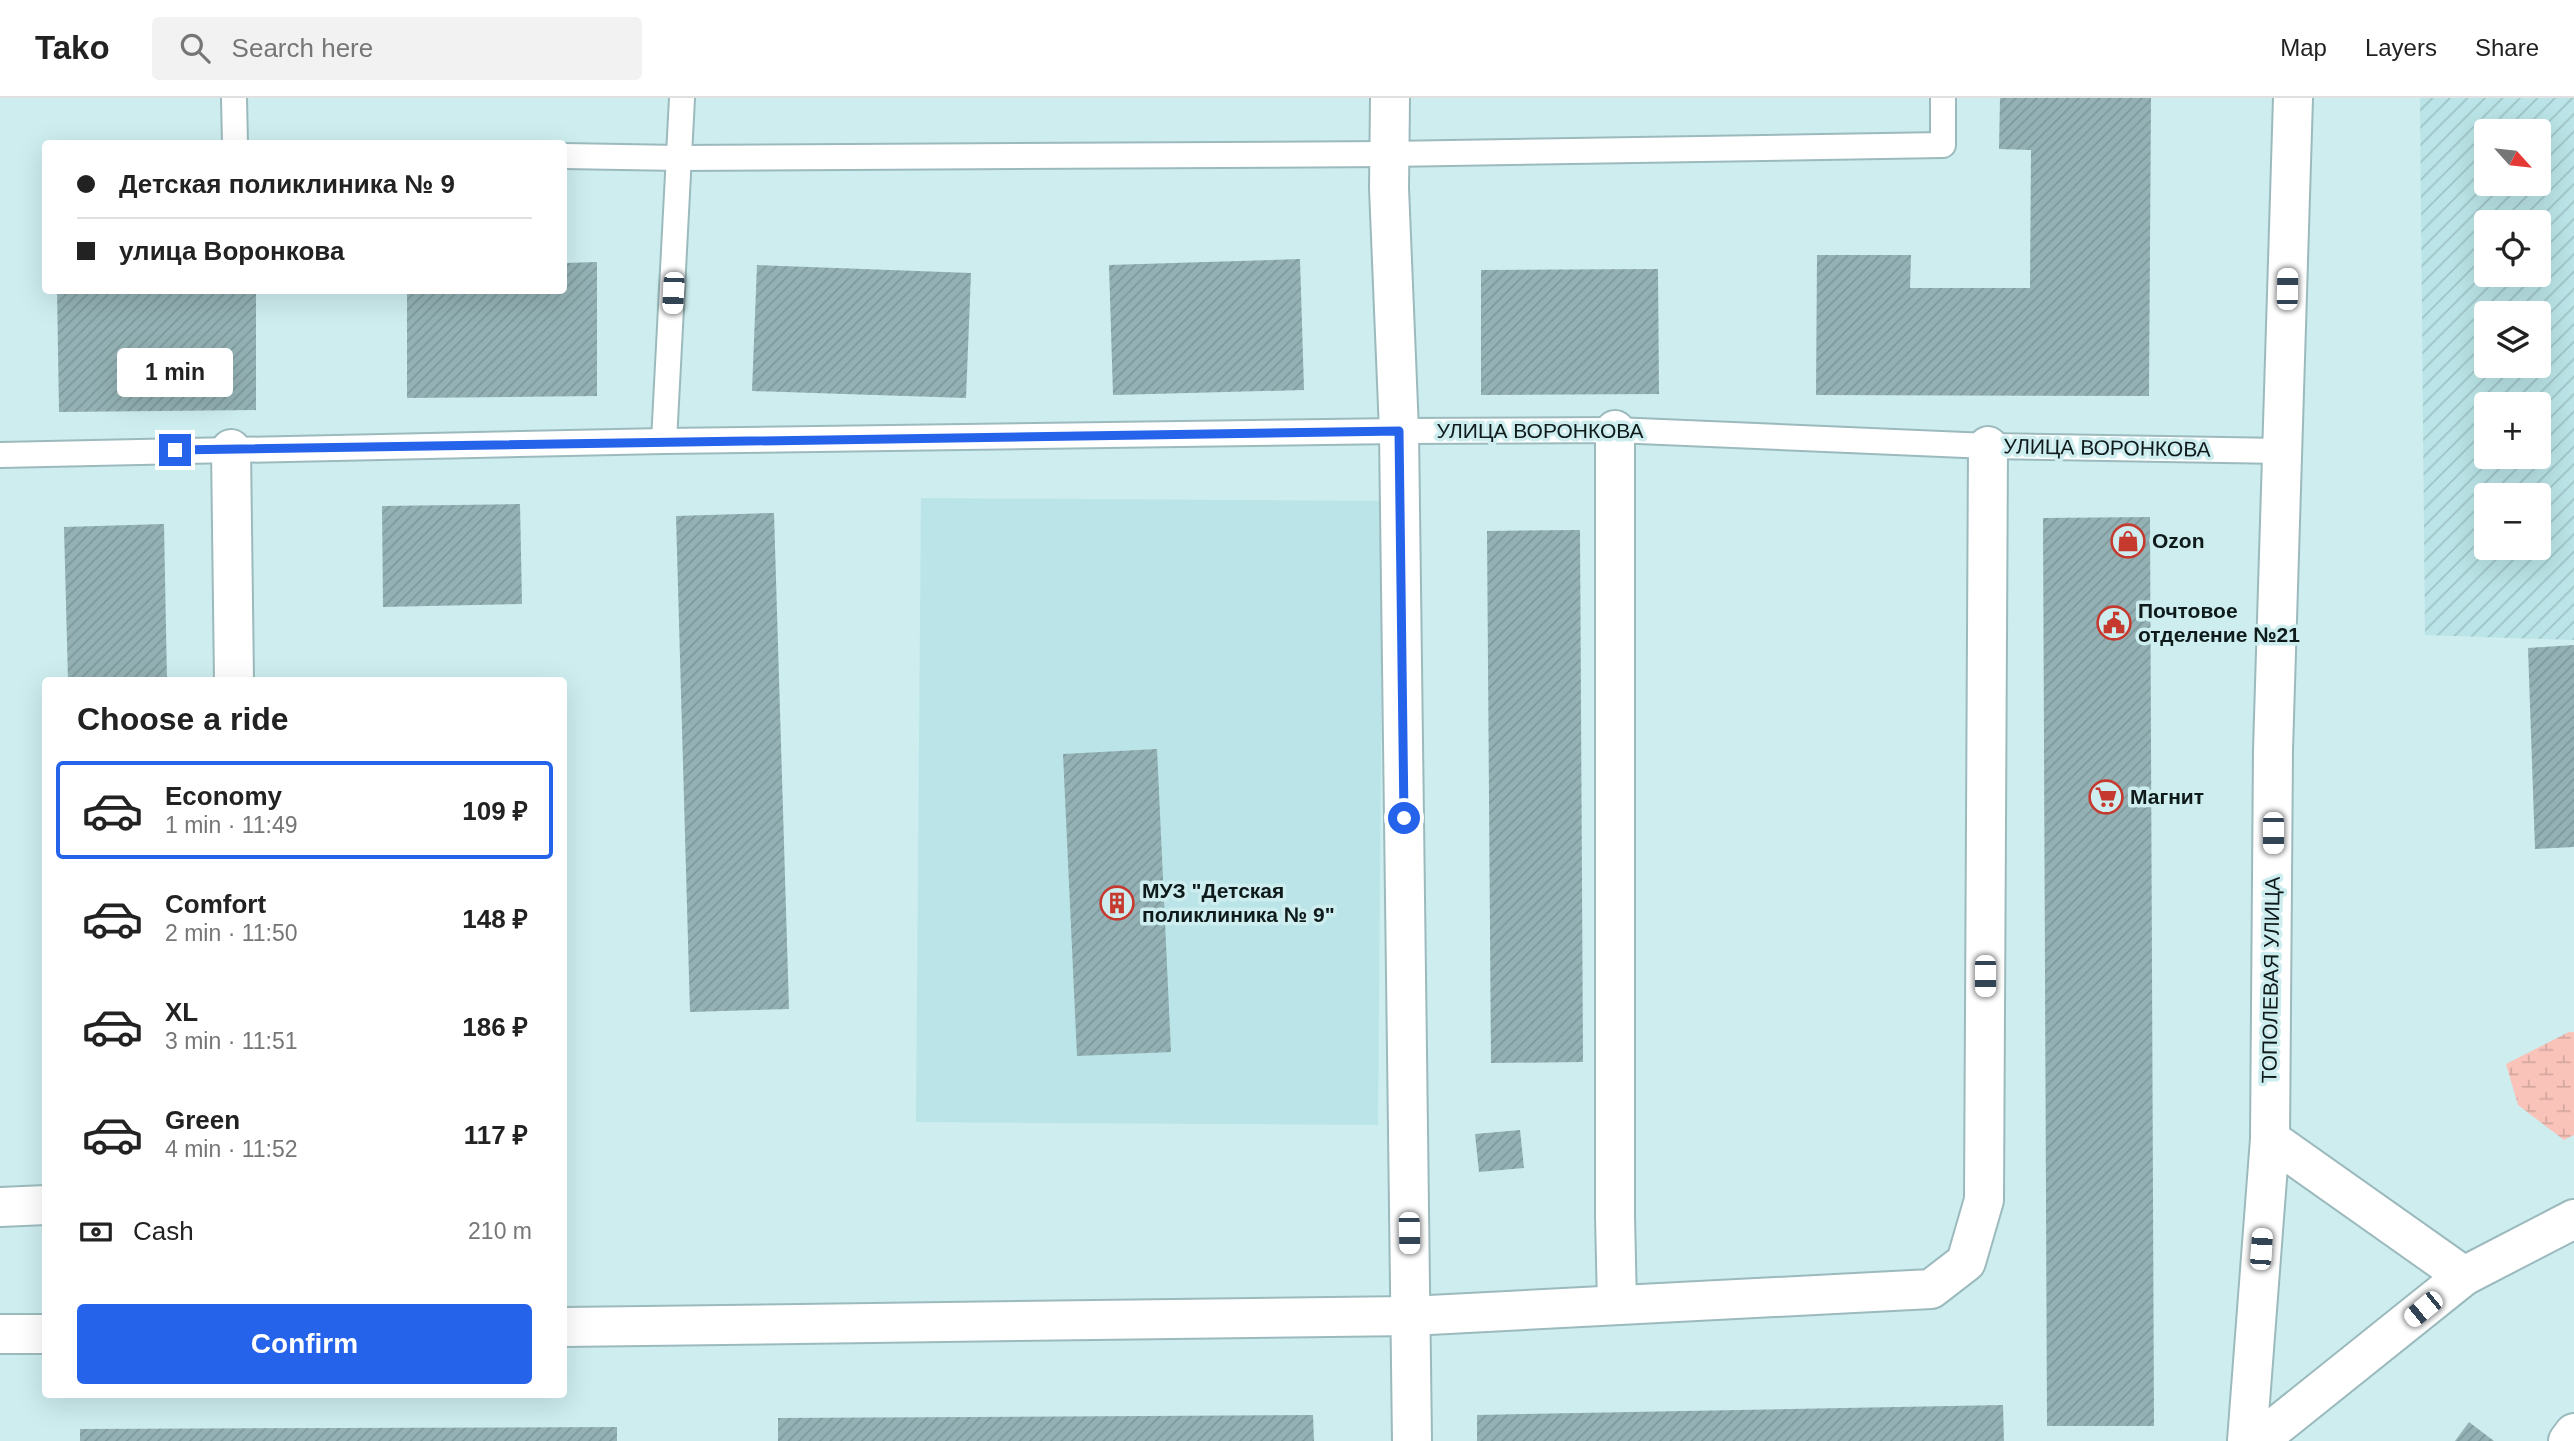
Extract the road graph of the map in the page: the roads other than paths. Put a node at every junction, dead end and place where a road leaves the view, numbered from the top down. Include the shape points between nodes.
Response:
1 (234, 98) edge
2 (682, 98) edge
3 (1390, 98) edge
4 (1943, 98) edge
5 (2292, 98) edge
6 (235, 140) edge
7 (1389, 154) junction
8 (567, 156) edge
9 (679, 158) junction
10 (1615, 430) junction
11 (1399, 431) junction
12 (664, 441) junction
13 (1988, 446) junction
14 (231, 449) junction
15 (2282, 451) junction
16 (0, 455) edge
17 (234, 677) edge
18 (2270, 1139) junction
19 (42, 1205) edge
20 (0, 1207) edge
21 (2574, 1219) edge
22 (2463, 1276) junction
23 (1617, 1305) junction
24 (1410, 1316) junction
25 (567, 1327) edge
26 (0, 1334) edge
27 (42, 1334) edge
28 (2574, 1433) edge
29 (1412, 1441) edge
30 (2247, 1441) edge
31 (2258, 1441) edge
32 (2568, 1441) edge

1 - 6 lane
2 - 9 lane
3 - 7 street
4 - 7 lane via 1943,145
5 - 15 street, ТОПОЛЕВАЯ УЛИЦА
7 - 9 lane
7 - 11 street
8 - 9 lane
9 - 12 lane
10 - 11 lane, УЛИЦА ВОРОНКОВА
10 - 13 lane, УЛИЦА ВОРОНКОВА
10 - 23 street
11 - 12 lane, УЛИЦА ВОРОНКОВА
11 - 24 street
12 - 14 lane, УЛИЦА ВОРОНКОВА
13 - 15 lane, УЛИЦА ВОРОНКОВА
13 - 23 street via 1984,1200 1966,1262 1931,1289
14 - 16 lane, УЛИЦА ВОРОНКОВА
14 - 17 street
15 - 18 street, ТОПОЛЕВАЯ УЛИЦА via 2273,750
18 - 22 street
18 - 30 street, ТОПОЛЕВАЯ УЛИЦА
19 - 20 street
21 - 22 street
22 - 31 street
23 - 24 street
24 - 25 street
24 - 29 street
26 - 27 street
28 - 32 street

